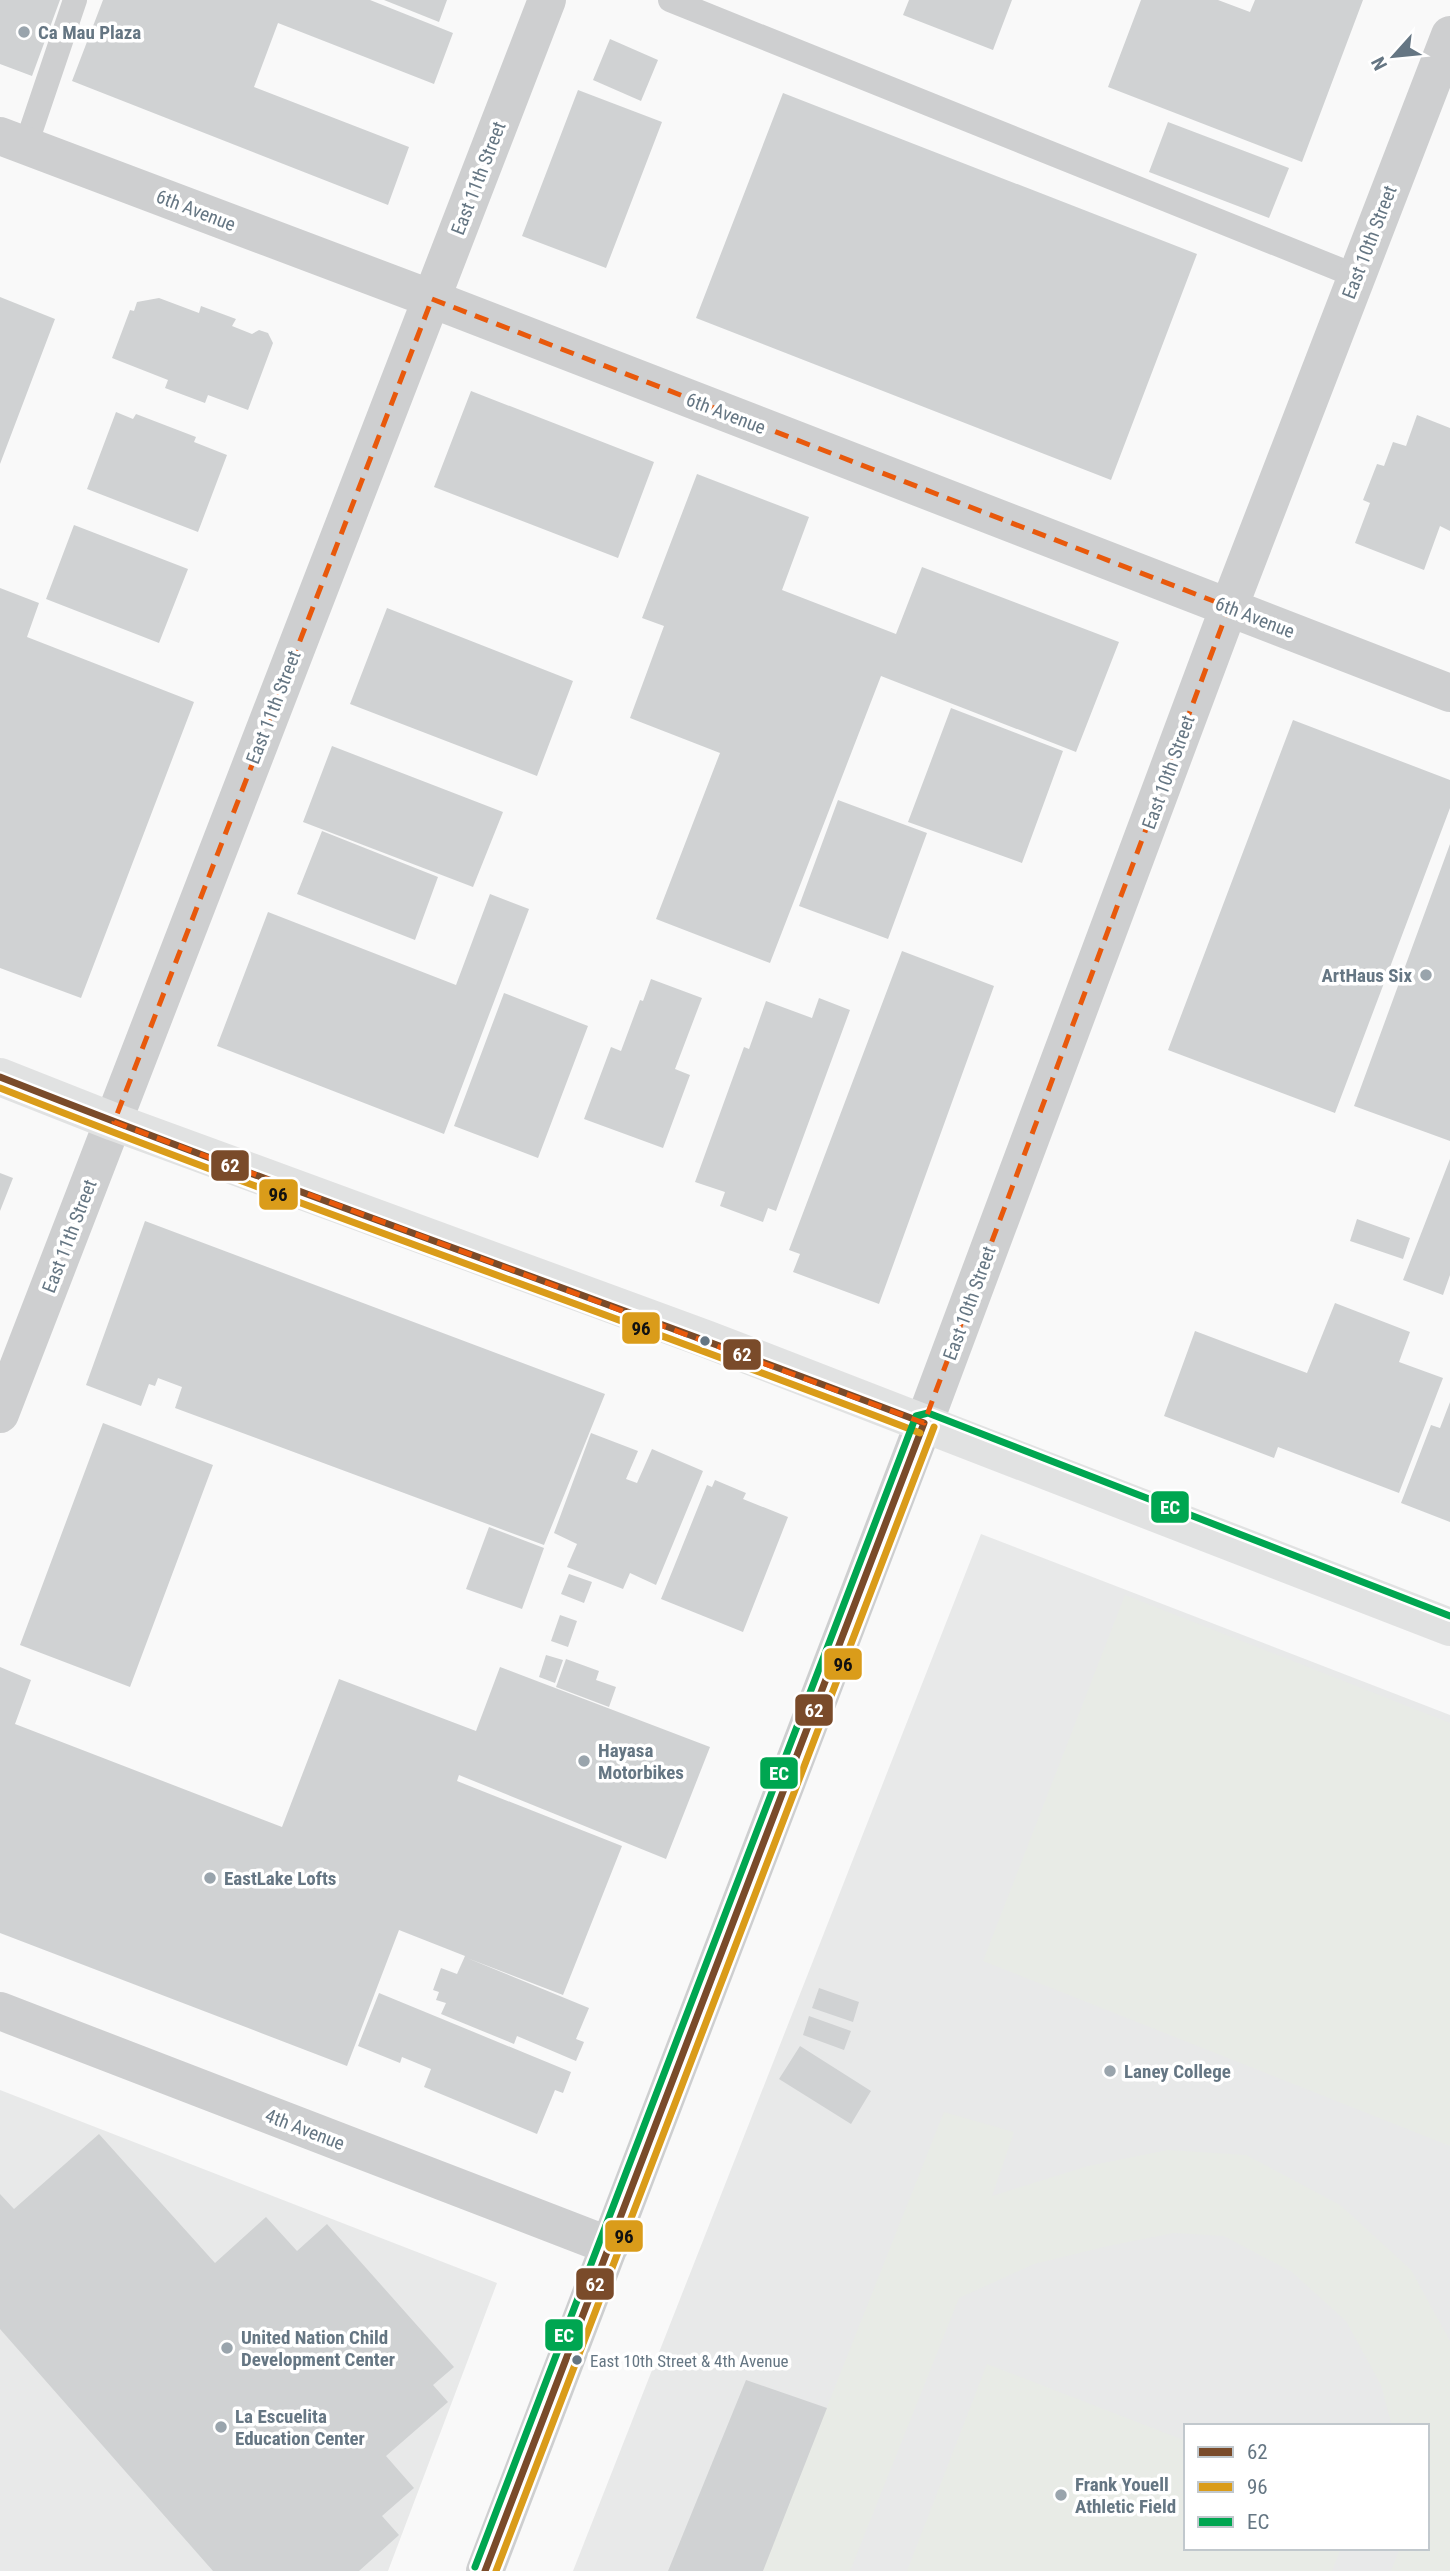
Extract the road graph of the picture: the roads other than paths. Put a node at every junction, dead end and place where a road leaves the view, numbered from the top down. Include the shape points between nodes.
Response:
1 (75, 0) edge
2 (547, 0) edge
3 (670, 0) edge
4 (1450, 35) edge
5 (13, 141) edge
6 (1356, 276) junction
7 (432, 299) junction
8 (1229, 607) junction
9 (1450, 693) edge
10 (0, 1077) edge
11 (114, 1122) junction
12 (0, 1414) edge
13 (925, 1423) junction
14 (1450, 1627) edge
15 (0, 2011) edge
16 (610, 2246) junction
17 (485, 2571) edge

1 - 5 lane
2 - 7 street, East 11th Street
3 - 6 lane
4 - 6 street, East 10th Street
5 - 7 street, 6th Avenue
6 - 8 street, East 10th Street
7 - 8 street, 6th Avenue
7 - 11 street, East 11th Street
8 - 9 street, 6th Avenue
8 - 13 street, East 10th Street
10 - 11 street
11 - 12 street, East 11th Street
11 - 13 street
13 - 14 street
13 - 16 street, East 10th Street
15 - 16 street, 4th Avenue
16 - 17 street, East 10th Street

